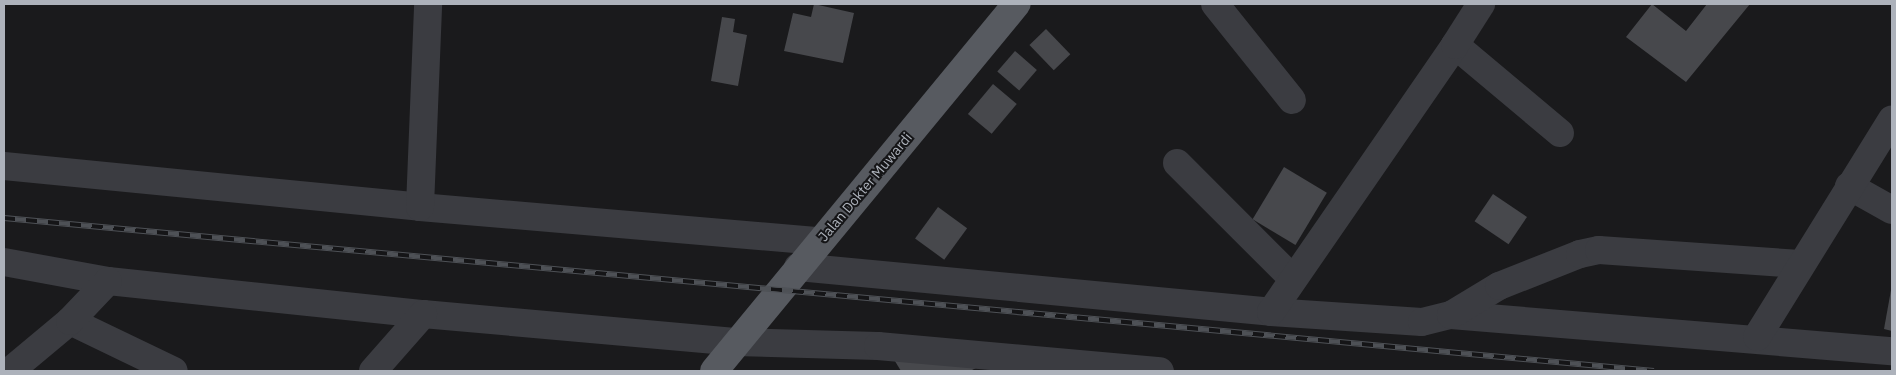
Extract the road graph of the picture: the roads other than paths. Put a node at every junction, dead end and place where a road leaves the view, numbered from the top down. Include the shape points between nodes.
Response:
1 (428, 4) edge
2 (1016, 4) edge
3 (1215, 4) edge
4 (1480, 4) edge
5 (1455, 45) junction
6 (1292, 100) dead end
7 (1892, 119) edge
8 (1560, 133) dead end
9 (1177, 164) dead end
10 (4, 166) edge
11 (1850, 186) junction
12 (420, 207) junction
13 (1892, 210) edge
14 (819, 241) junction
15 (4, 262) edge
16 (1800, 264) junction
17 (798, 267) junction
18 (1293, 279) junction
19 (108, 281) junction
20 (1270, 312) junction
21 (423, 314) junction
22 (1451, 315) junction
23 (70, 321) junction
24 (1757, 338) junction
25 (735, 342) junction
26 (1892, 351) edge
27 (1001, 364) edge
28 (10, 371) edge
29 (174, 371) edge
30 (373, 371) edge
31 (714, 371) edge
32 (1160, 371) edge

1 - 12 street
2 - 14 main road, Jalan Dokter Muwardi
3 - 6 street
4 - 5 street
5 - 8 street
5 - 18 street
7 - 11 street
9 - 18 street
10 - 12 street
11 - 13 street
11 - 16 street
12 - 14 street
14 - 17 main road, Jalan Dokter Muwardi
15 - 19 street
16 - 22 street via 1600,250 1580,254 1499,286
16 - 24 street
17 - 20 street
17 - 25 main road, Jalan Dokter Muwardi
18 - 20 street
19 - 21 street
19 - 23 street
20 - 22 street via 1422,322
21 - 25 street
21 - 30 street
22 - 24 street
23 - 28 street
23 - 29 street
24 - 26 street
25 - 27 street via 878,346
25 - 31 main road, Jalan Dokter Muwardi
27 - 32 street

